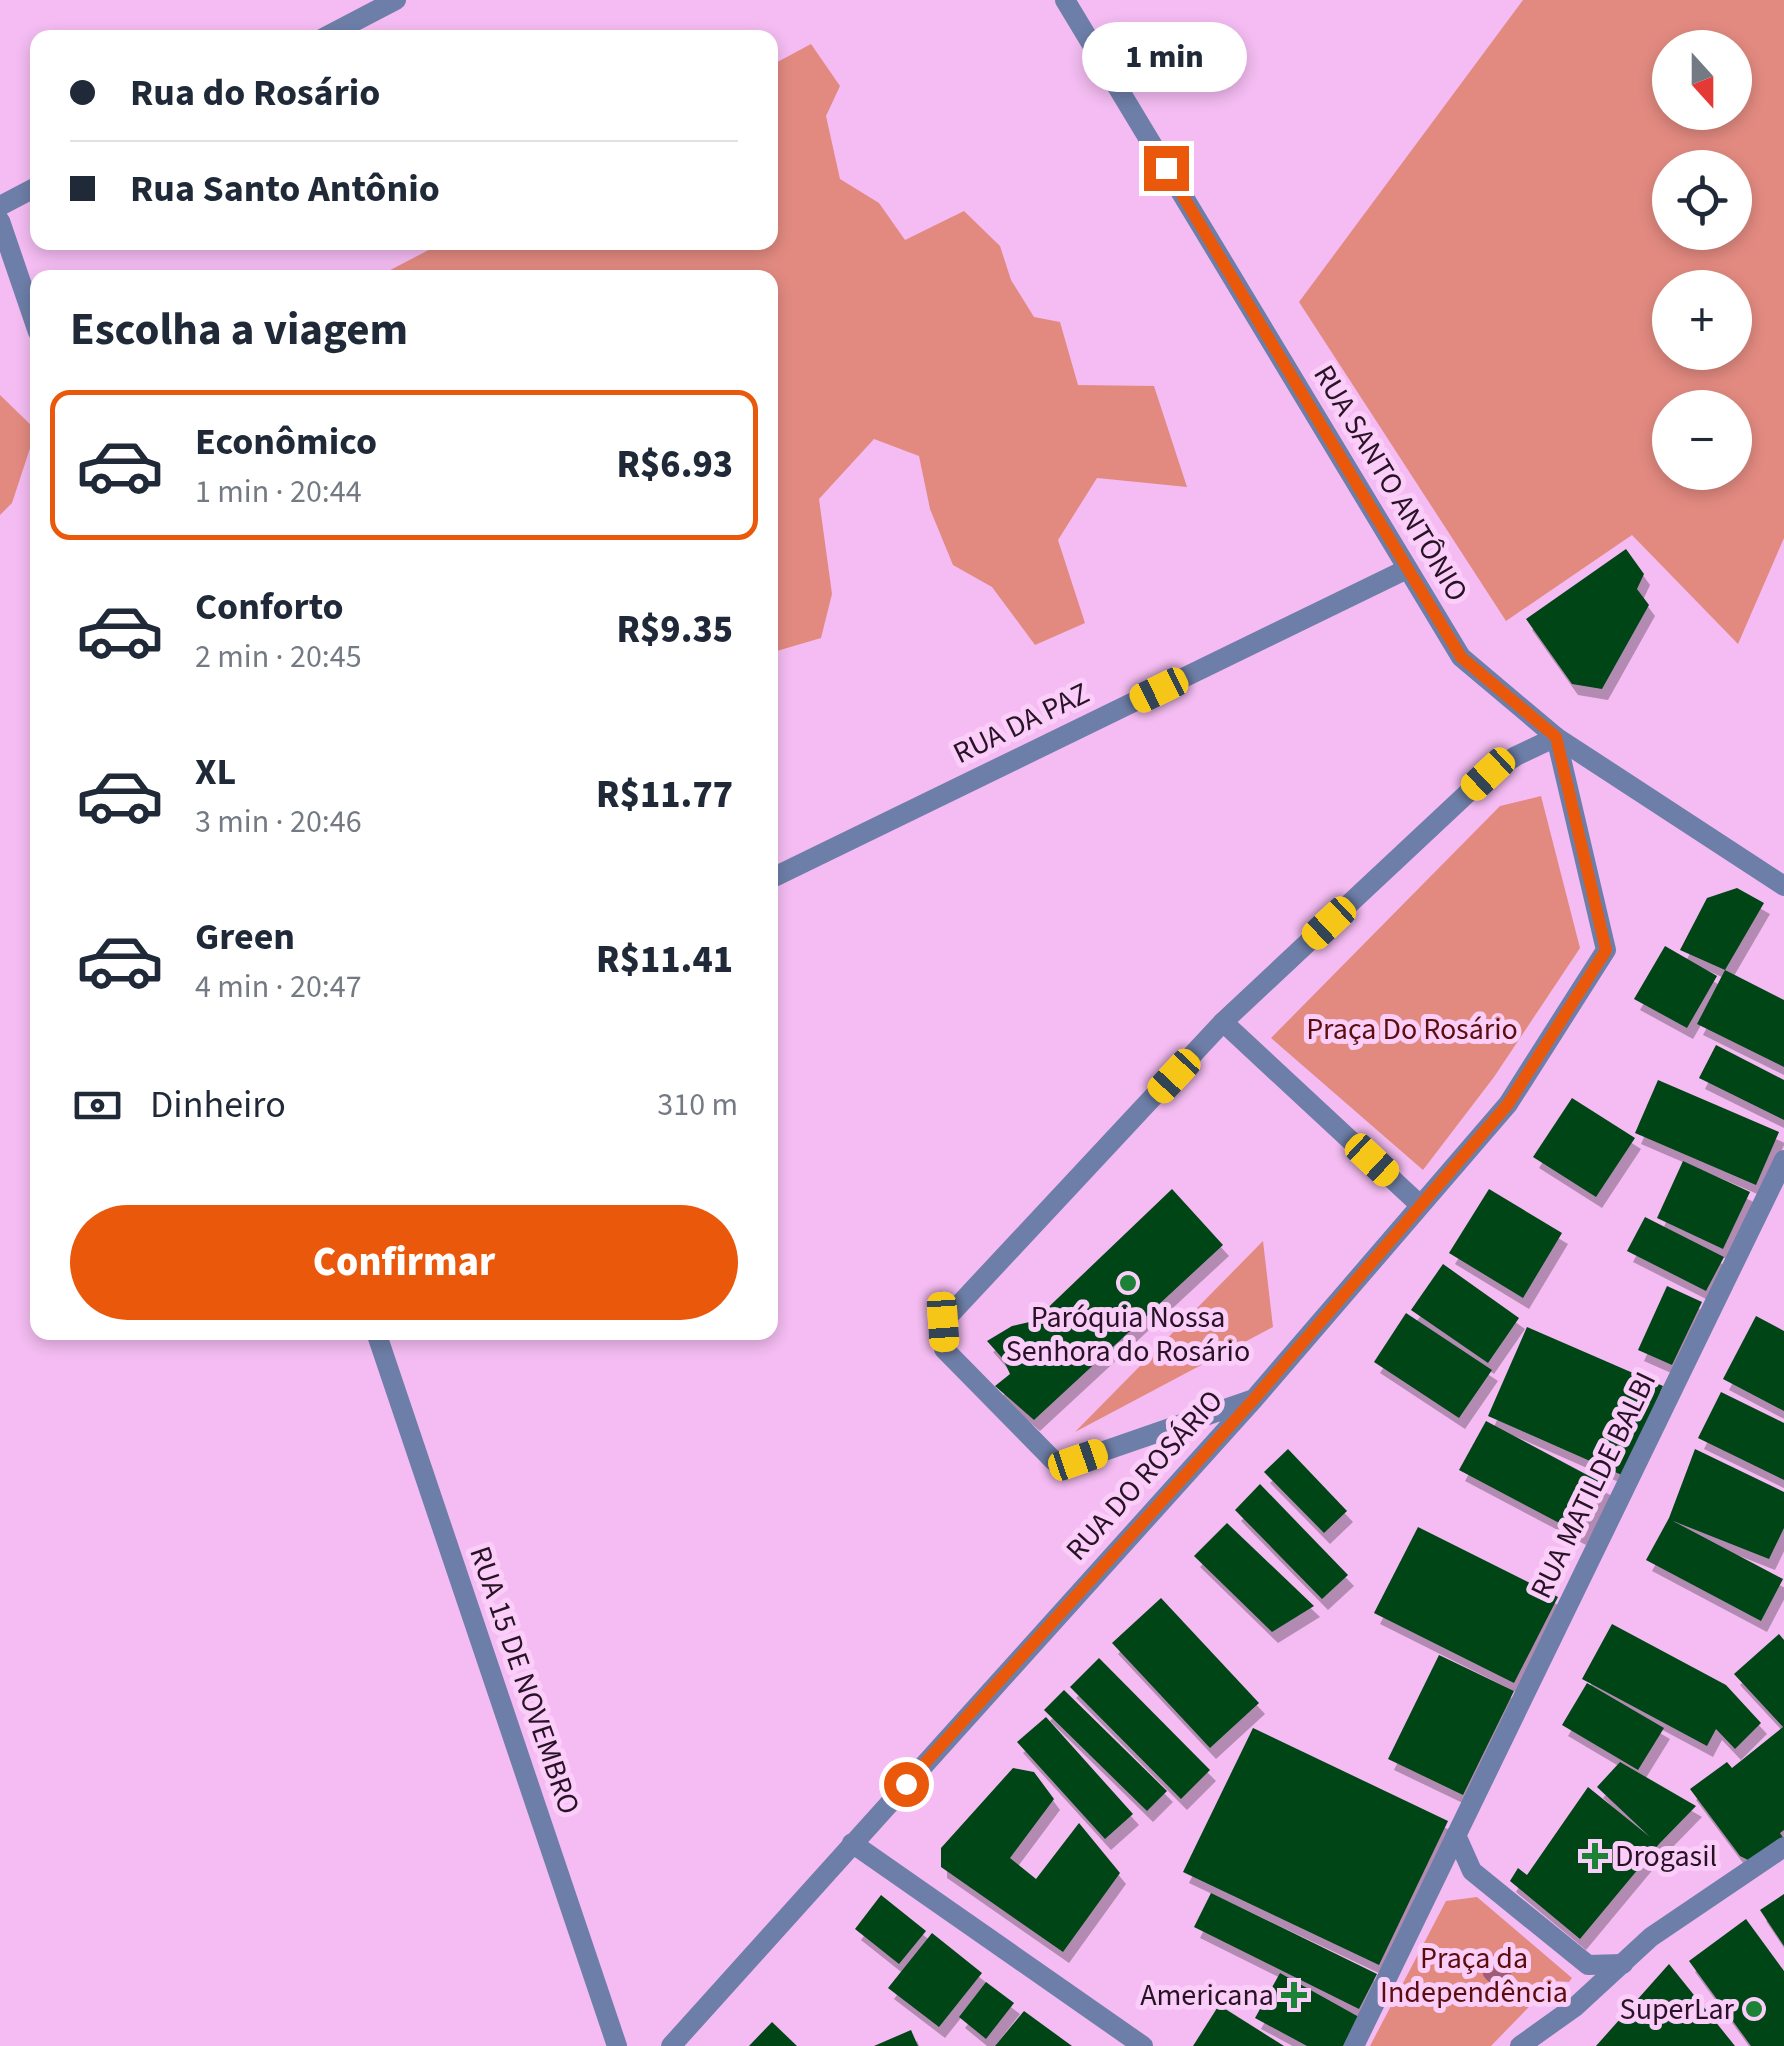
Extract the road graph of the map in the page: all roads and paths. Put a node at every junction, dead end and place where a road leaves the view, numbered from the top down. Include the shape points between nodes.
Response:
1 (396, 0) edge
2 (1065, 0) edge
3 (339, 30) edge
4 (30, 190) edge
5 (0, 206) edge
6 (0, 222) edge
7 (30, 309) edge
8 (1407, 570) junction
9 (1556, 737) junction
10 (778, 875) edge
11 (1784, 886) edge
12 (1223, 1022) junction
13 (1784, 1160) edge
14 (1419, 1204) junction
15 (379, 1340) edge
16 (1254, 1399) junction
17 (1456, 1835) junction
18 (852, 1843) junction
19 (1784, 1847) edge
20 (1434, 1880) junction
21 (1623, 1964) junction
22 (1576, 2006) junction
23 (617, 2046) edge
24 (671, 2046) edge
25 (1143, 2046) edge
26 (1354, 2046) edge
27 (1520, 2046) edge

1 - 3 street
2 - 8 street, RUA SANTO ANTÔNIO
4 - 5 street
6 - 7 street
8 - 9 street, RUA SANTO ANTÔNIO via 1461,657
8 - 10 street, RUA DA PAZ
9 - 11 street, RUA SANTO ANTÔNIO
9 - 12 street via 1488,774
9 - 14 street, RUA DO ROSÁRIO via 1606,950 1508,1104
12 - 14 street
12 - 16 street via 943,1322 944,1349 1054,1461 1078,1460
13 - 17 street, RUA MATILDE BALBI
14 - 16 street, RUA DO ROSÁRIO
15 - 23 street, RUA 15 DE NOVEMBRO
16 - 18 street, RUA DO ROSÁRIO
17 - 20 street
17 - 21 street via 1472,1871 1588,1964
18 - 24 street, RUA DO ROSÁRIO
18 - 25 street
19 - 21 street via 1650,1938
20 - 22 street via 1468,1875 1584,1969
20 - 26 street
21 - 22 street
22 - 27 street

